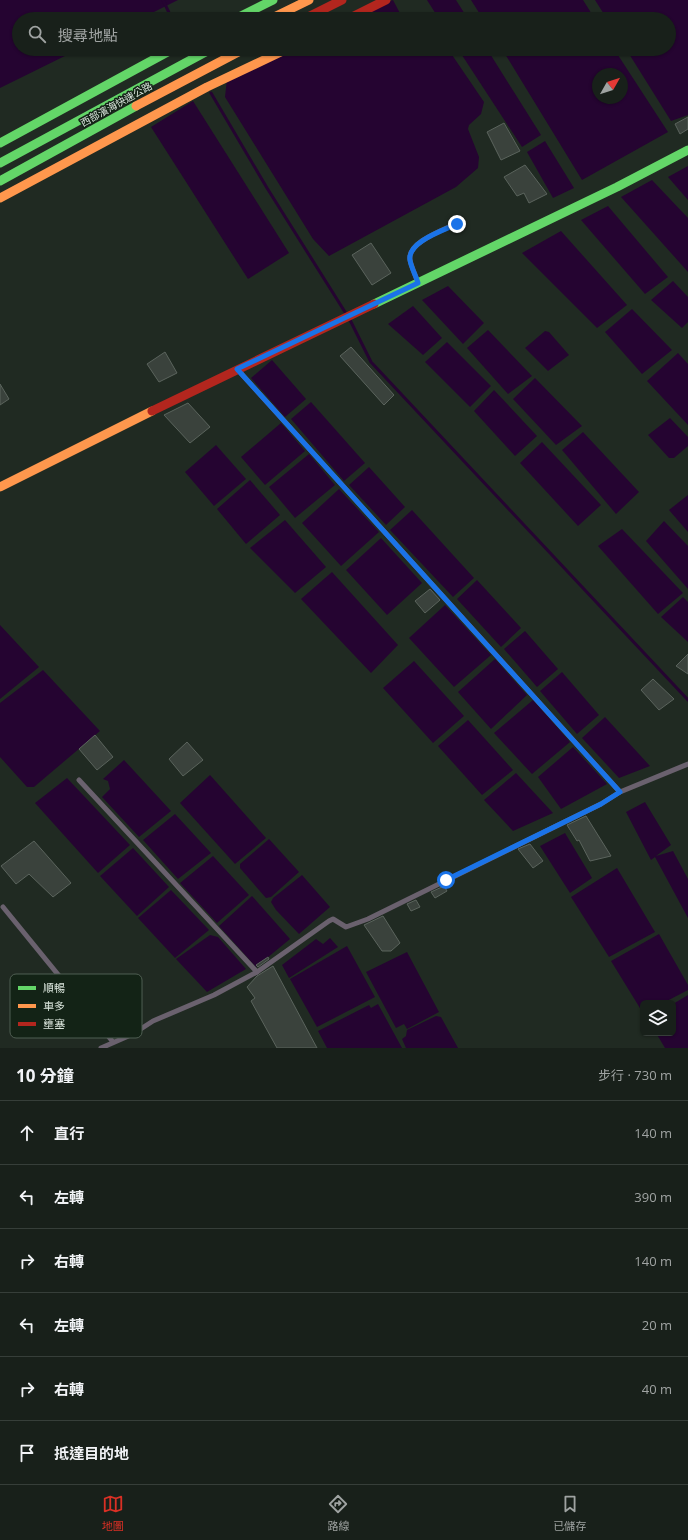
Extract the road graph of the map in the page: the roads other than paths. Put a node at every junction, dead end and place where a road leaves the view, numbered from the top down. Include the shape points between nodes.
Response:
1 (273, 0) edge
2 (309, 0) edge
3 (342, 0) edge
4 (386, 0) edge
5 (249, 12) edge
6 (284, 12) edge
7 (318, 12) edge
8 (362, 12) edge
9 (160, 56) edge
10 (198, 56) edge
11 (230, 56) edge
12 (272, 56) edge
13 (0, 143) edge
14 (688, 150) edge
15 (0, 163) edge
16 (0, 181) edge
17 (0, 198) edge
18 (457, 224) dead end
19 (418, 283) junction
20 (237, 369) junction
21 (0, 487) edge
22 (688, 764) edge
23 (79, 780) dead end
24 (620, 792) junction
25 (3, 907) dead end
26 (257, 972) junction
27 (58, 974) edge
28 (142, 1028) edge
29 (110, 1038) edge
30 (122, 1038) edge
31 (113, 1042) junction
32 (101, 1048) edge

1 - 5 main road
2 - 6 main road
3 - 7 main road
4 - 8 main road
9 - 13 main road
10 - 15 main road, 西部濱海快速公路
11 - 16 main road, 西部濱海快速公路
12 - 17 main road via 207,87
14 - 19 main road
18 - 19 lane via 422,240 412,250 410,259
19 - 20 main road
20 - 21 main road
20 - 24 lane
22 - 24 lane
23 - 26 lane
24 - 26 lane via 368,919 346,927 333,919
25 - 27 lane
26 - 28 lane
29 - 31 lane
30 - 31 lane
31 - 32 lane

